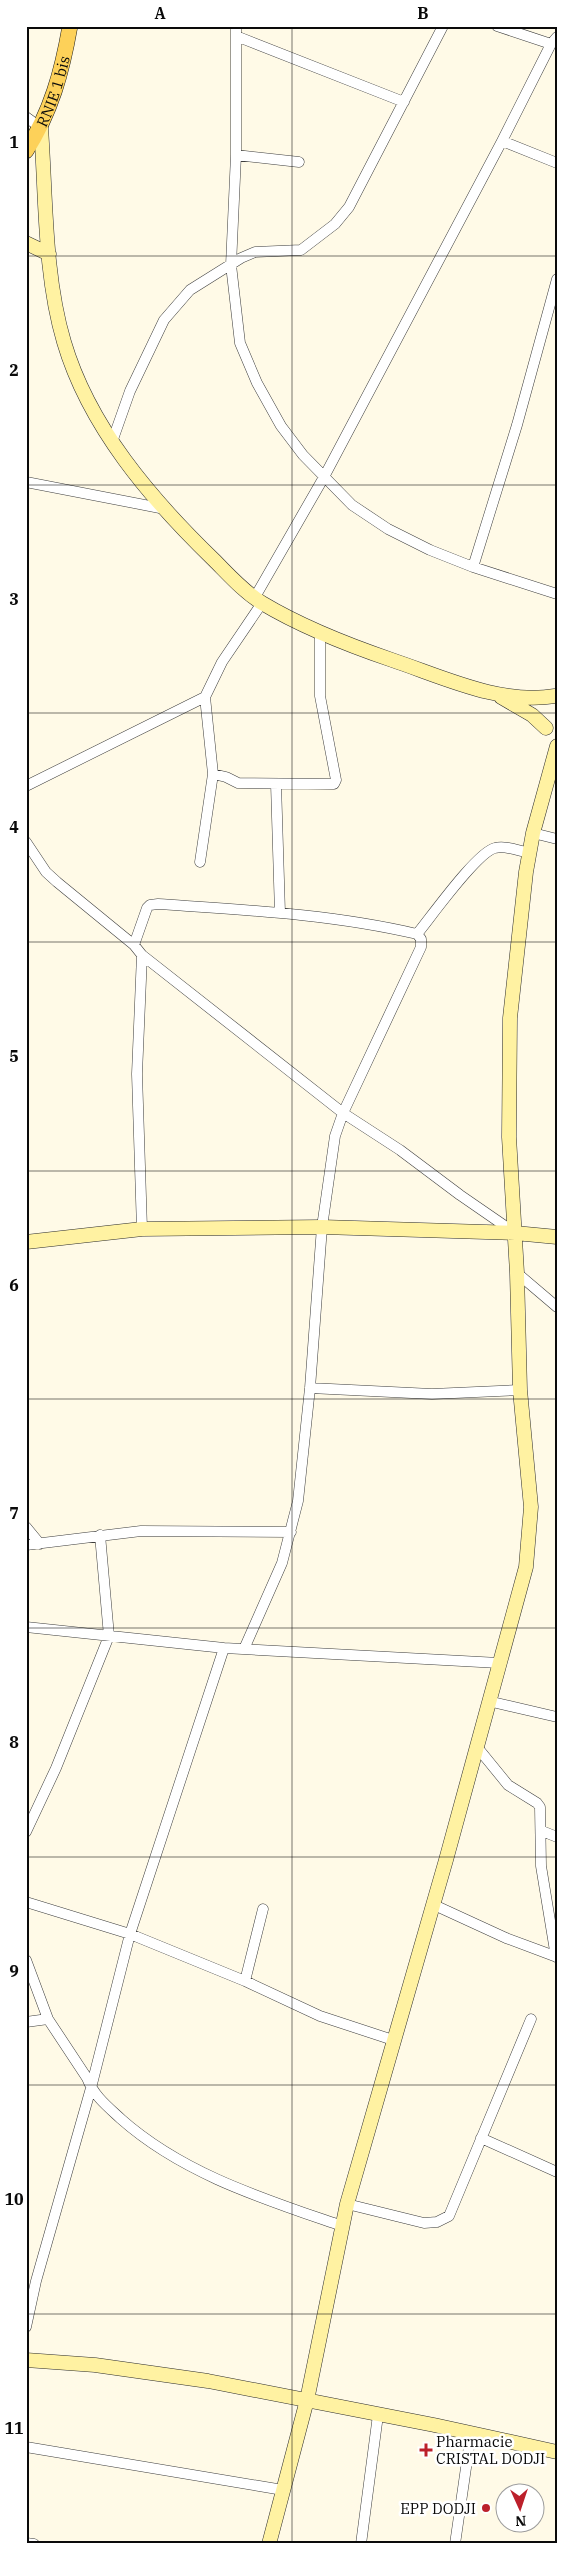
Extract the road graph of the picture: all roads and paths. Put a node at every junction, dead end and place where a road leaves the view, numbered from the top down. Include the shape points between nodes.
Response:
1 (70, 26) edge
2 (443, 26) edge
3 (497, 26) edge
4 (236, 31) edge
5 (554, 40) edge
6 (404, 102) junction
7 (26, 116) edge
8 (41, 128) junction
9 (502, 141) junction
10 (26, 151) edge
11 (236, 156) junction
12 (299, 162) dead end
13 (557, 163) edge
14 (26, 243) edge
15 (49, 254) junction
16 (232, 265) junction
17 (557, 278) edge
18 (112, 442) junction
19 (324, 477) junction
20 (26, 482) edge
21 (164, 509) junction
22 (473, 567) junction
23 (557, 594) edge
24 (258, 600) junction
25 (320, 631) junction
26 (492, 692) junction
27 (556, 695) edge
28 (205, 697) junction
29 (546, 728) junction
30 (557, 740) edge
31 (557, 746) edge
32 (213, 774) junction
33 (276, 784) junction
34 (26, 786) edge
35 (533, 833) junction
36 (557, 839) edge
37 (26, 842) edge
38 (530, 853) junction
39 (200, 862) dead end
40 (280, 913) junction
41 (417, 934) junction
42 (134, 945) junction
43 (142, 955) junction
44 (343, 1113) junction
45 (322, 1227) junction
46 (142, 1229) junction
47 (515, 1233) junction
48 (557, 1237) edge
49 (26, 1242) edge
50 (517, 1273) junction
51 (557, 1307) edge
52 (310, 1388) junction
53 (520, 1390) junction
54 (26, 1528) edge
55 (291, 1532) junction
56 (100, 1535) junction
57 (40, 1544) junction
58 (26, 1545) edge
59 (26, 1627) edge
60 (109, 1636) junction
61 (224, 1648) junction
62 (244, 1649) junction
63 (499, 1663) junction
64 (488, 1701) junction
65 (557, 1717) edge
66 (477, 1747) junction
67 (542, 1831) junction
68 (26, 1832) edge
69 (557, 1838) edge
70 (26, 1902) edge
71 (432, 1904) junction
72 (263, 1909) dead end
73 (130, 1934) junction
74 (557, 1957) edge
75 (26, 1960) edge
76 (35, 1980) junction
77 (245, 1981) junction
78 (26, 1987) edge
79 (48, 2019) junction
80 (531, 2019) dead end
81 (26, 2022) edge
82 (393, 2040) junction
83 (91, 2088) junction
84 (481, 2138) junction
85 (557, 2172) edge
86 (347, 2204) junction
87 (342, 2226) junction
88 (31, 2279) edge
89 (26, 2327) edge
90 (26, 2360) edge
91 (307, 2400) junction
92 (378, 2415) junction
93 (471, 2433) junction
94 (26, 2447) edge
95 (557, 2452) edge
96 (284, 2490) junction
97 (26, 2543) edge
98 (34, 2544) edge
99 (269, 2544) edge
100 (361, 2544) edge
101 (455, 2544) edge

1 - 8 main road, RNIE 1 bis via 60,76
2 - 6 street
3 - 5 street
4 - 6 street
4 - 11 street
5 - 9 street
6 - 16 street via 350,207 335,224 301,250 255,252
7 - 8 street
8 - 10 main road, RNIE 1 bis
8 - 15 street
9 - 13 street
9 - 19 street
11 - 12 street
11 - 16 street
14 - 15 street
15 - 18 street via 52,288 64,342 81,386
16 - 18 street via 190,290 164,320 134,382
16 - 19 street via 240,343 257,383 281,426
17 - 22 street via 517,425
18 - 21 street
19 - 22 street via 352,505 388,529
19 - 24 street
20 - 21 street
21 - 24 street
22 - 23 street
24 - 25 street
24 - 28 street
25 - 26 street via 368,652
25 - 33 street via 320,696 336,780 330,785
26 - 27 street via 526,698
26 - 29 street via 532,714
27 - 29 street via 545,709
28 - 32 street
28 - 34 street
29 - 30 street
31 - 35 street
32 - 33 street via 238,783
32 - 39 street
33 - 40 street
35 - 36 street
35 - 38 street
37 - 42 street via 46,872
38 - 41 street via 500,847 486,852
38 - 47 street via 510,1018 509,1137
40 - 41 street via 372,924
40 - 42 street via 150,905 146,908
41 - 44 street via 421,947
42 - 43 street
43 - 44 street
43 - 46 street via 137,1074
44 - 45 street via 335,1136
44 - 47 street
45 - 46 street
45 - 47 street
45 - 52 street
46 - 49 street
47 - 48 street
47 - 50 street
50 - 51 street
50 - 53 street
52 - 53 street via 432,1394
52 - 55 street via 298,1502
53 - 63 street via 529,1479 529,1539 520,1593
54 - 57 street
55 - 56 street via 141,1531
55 - 62 street via 282,1563
56 - 57 street
56 - 60 street
57 - 58 street
59 - 60 street
60 - 61 street
60 - 68 street via 56,1768
61 - 62 street
61 - 73 street
62 - 63 street
63 - 64 street
64 - 65 street
64 - 66 street
66 - 67 street via 508,1785 537,1803
66 - 71 street
67 - 69 street
67 - 74 street via 542,1874
70 - 73 street
71 - 74 street
71 - 82 street
72 - 77 street
73 - 77 street
73 - 83 street
75 - 76 street
76 - 78 street
76 - 79 street
77 - 82 street via 320,2016
79 - 81 street
79 - 83 street
80 - 84 street
82 - 86 street
83 - 87 street via 138,2134 178,2160 251,2194
83 - 88 street
84 - 85 street
84 - 86 street via 449,2216 437,2222 424,2223
86 - 87 street
87 - 91 street
88 - 89 street
90 - 91 street via 95,2365 208,2381
91 - 92 street
91 - 96 street
92 - 93 street
92 - 100 street
93 - 95 street
93 - 101 street
94 - 96 street
96 - 99 street
97 - 98 street

